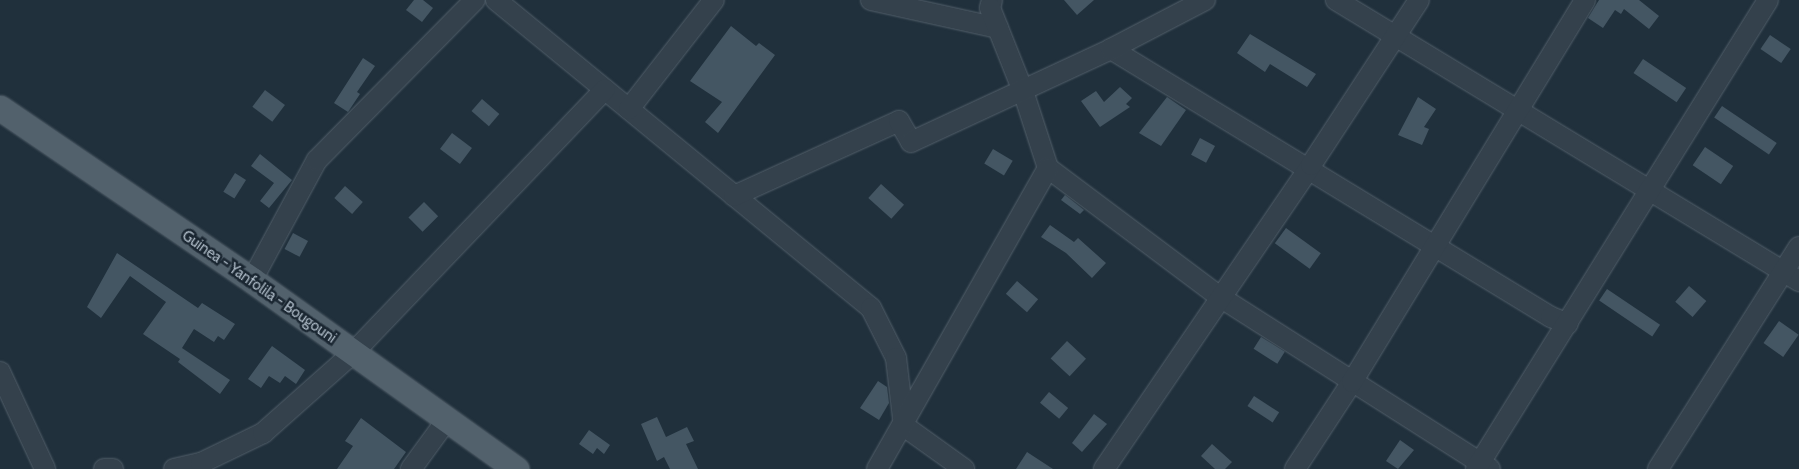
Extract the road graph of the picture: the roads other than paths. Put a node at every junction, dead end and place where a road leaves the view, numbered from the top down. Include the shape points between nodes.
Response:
1 (475, 0) edge
2 (496, 0) edge
3 (714, 0) edge
4 (871, 0) edge
5 (992, 0) edge
6 (1205, 0) edge
7 (1336, 0) edge
8 (1419, 0) edge
9 (1585, 0) edge
10 (1768, 0) edge
11 (998, 28) junction
12 (1397, 37) junction
13 (1111, 50) junction
14 (605, 89) junction
15 (1023, 91) junction
16 (0, 108) edge
17 (630, 109) junction
18 (1517, 111) junction
19 (1048, 168) junction
20 (1308, 170) junction
21 (1649, 191) junction
22 (734, 196) junction
23 (1799, 247) edge
24 (1435, 248) junction
25 (1791, 277) edge
26 (252, 280) junction
27 (1220, 297) junction
28 (1568, 324) junction
29 (352, 354) junction
30 (0, 372) edge
31 (1352, 382) junction
32 (446, 421) junction
33 (904, 426) junction
34 (213, 463) edge
35 (1482, 467) edge
36 (45, 469) edge
37 (104, 469) edge
38 (113, 469) edge
39 (174, 469) edge
40 (411, 469) edge
41 (516, 469) edge
42 (877, 469) edge
43 (964, 469) edge
44 (1104, 469) edge
45 (1295, 469) edge
46 (1658, 469) edge

1 - 26 street via 317,160
2 - 14 street
3 - 17 street
4 - 11 street
5 - 11 street via 990,8
6 - 13 street
7 - 12 street
8 - 12 street
9 - 18 street
10 - 21 street
11 - 15 street
12 - 18 street
12 - 20 street
13 - 15 street
13 - 20 street
14 - 17 street
14 - 29 street
15 - 19 street
15 - 22 street via 911,142 899,122
16 - 26 main road, Guinea - Yanfolila - Bougouni
17 - 22 street
18 - 21 street
18 - 24 street
19 - 27 street
19 - 33 street
20 - 24 street
20 - 27 street
21 - 25 street
21 - 28 street
22 - 33 street via 871,308 896,358
23 - 25 street
24 - 28 street
24 - 31 street
25 - 46 street
26 - 29 main road, Guinea - Yanfolila - Bougouni
27 - 31 street
27 - 44 street
28 - 35 street
29 - 32 main road, Guinea - Yanfolila - Bougouni
29 - 34 street via 263,433
30 - 36 street
31 - 35 street
31 - 45 street
32 - 40 street
32 - 41 main road, Guinea - Yanfolila - Bougouni
33 - 42 street
33 - 43 street
34 - 39 street
37 - 38 street

